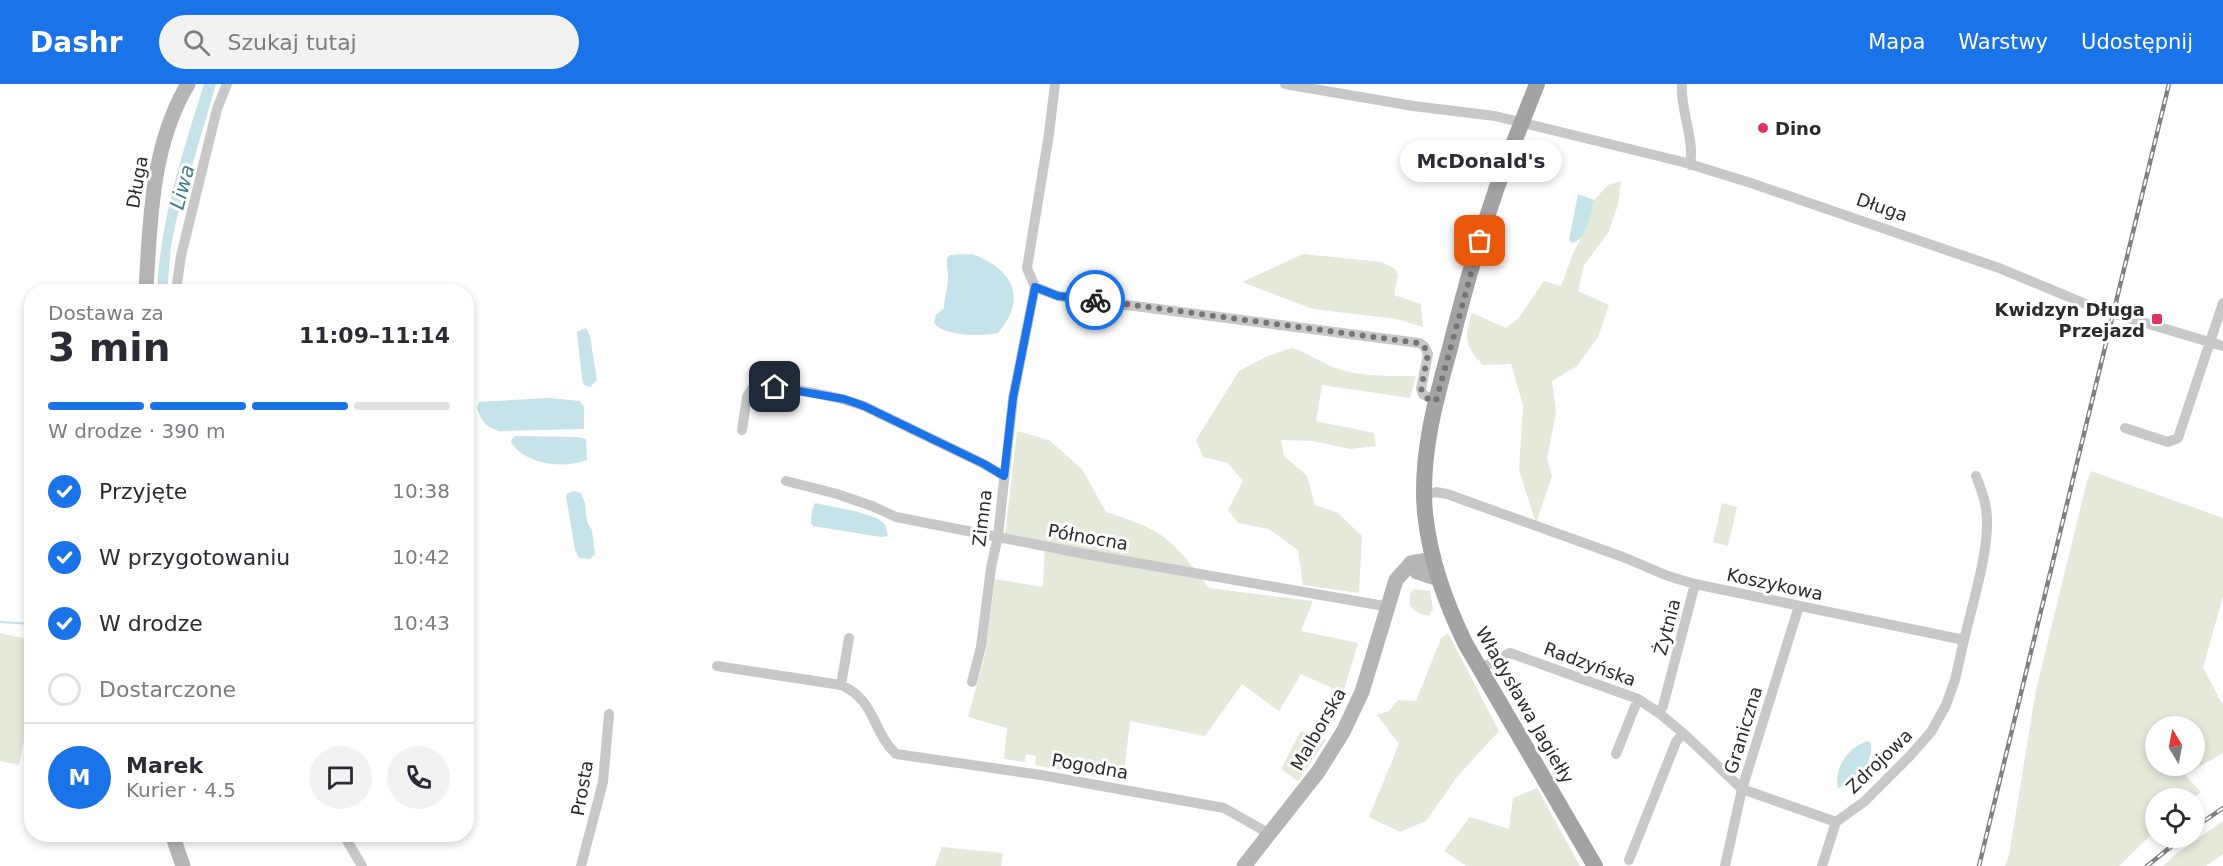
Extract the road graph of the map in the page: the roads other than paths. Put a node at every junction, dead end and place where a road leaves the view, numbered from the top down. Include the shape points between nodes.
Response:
1 (188, 84) edge
2 (227, 84) edge
3 (1055, 84) edge
4 (1285, 84) edge
5 (1537, 84) edge
6 (1682, 84) edge
7 (1522, 122) junction
8 (1690, 165) junction
9 (146, 284) edge
10 (177, 284) edge
11 (1035, 287) junction
12 (2223, 303) edge
13 (2210, 341) junction
14 (2223, 346) edge
15 (1436, 401) junction
16 (2125, 428) dead end
17 (742, 430) dead end
18 (1004, 476) junction
19 (1976, 476) dead end
20 (786, 481) dead end
21 (1425, 495) junction
22 (998, 536) junction
23 (1433, 559) junction
24 (1417, 572) junction
25 (1438, 579) junction
26 (1695, 584) junction
27 (1392, 600) junction
28 (1799, 606) junction
29 (849, 638) dead end
30 (1964, 640) junction
31 (717, 666) dead end
32 (1480, 669) junction
33 (972, 682) dead end
34 (841, 685) junction
35 (1638, 699) junction
36 (1659, 713) junction
37 (609, 714) dead end
38 (1683, 733) junction
39 (1616, 754) dead end
40 (1742, 789) junction
41 (1836, 822) junction
42 (1270, 834) junction
43 (175, 842) edge
44 (348, 842) edge
45 (1629, 860) dead end
46 (183, 866) edge
47 (362, 866) edge
48 (581, 866) edge
49 (1244, 866) edge
50 (1595, 866) edge
51 (1725, 866) edge
52 (1822, 866) edge

1 - 9 street, Długa via 166,136 155,180
2 - 10 street via 217,109
3 - 11 street, Zimna via 1027,268
4 - 7 street, Długa
5 - 7 main road
6 - 8 street
7 - 8 street, Długa
7 - 15 main road via 1485,223
8 - 13 street, Długa via 1999,268 2098,309
11 - 15 street via 1058,296 1419,343 1428,354 1421,389 1428,399
11 - 18 street, Zimna via 1013,398
12 - 13 street
13 - 14 street, Długa
13 - 16 street via 2178,438 2168,442
15 - 21 main road via 1428,436
17 - 18 street via 747,397 759,387 844,399
18 - 22 street, Zimna
19 - 30 street via 1985,500 1987,523
20 - 22 street, Północna via 837,494 897,517
21 - 23 main road
21 - 26 street, Koszykowa via 1447,494
22 - 27 street, Północna via 1085,554
22 - 33 street, Zimna
23 - 24 street, Malborska
23 - 25 main road, Władysława Jagiełły
23 - 27 street, Malborska via 1411,563 1396,580
24 - 25 street
24 - 27 street, Malborska
25 - 32 main road, Władysława Jagiełły
26 - 28 street, Koszykowa
26 - 36 street, Żytnia
27 - 42 street, Malborska via 1362,692 1343,732
28 - 30 street, Koszykowa
28 - 40 street, Graniczna
29 - 34 street
30 - 41 street, Zdrojowa via 1955,680 1931,732 1865,801
31 - 34 street
32 - 35 street, Radzyńska via 1510,653
32 - 50 main road, Władysława Jagiełły
34 - 42 street, Pogodna via 854,691 863,702 896,754 1224,808
35 - 36 street, Radzyńska
35 - 39 street
36 - 38 street, Radzyńska
37 - 48 street, Prosta via 603,782
38 - 40 street, Radzyńska
38 - 45 street via 1671,753
40 - 41 street, Radzyńska
40 - 51 street, Graniczna
41 - 52 street
42 - 49 street, Malborska
43 - 46 street
44 - 47 street

